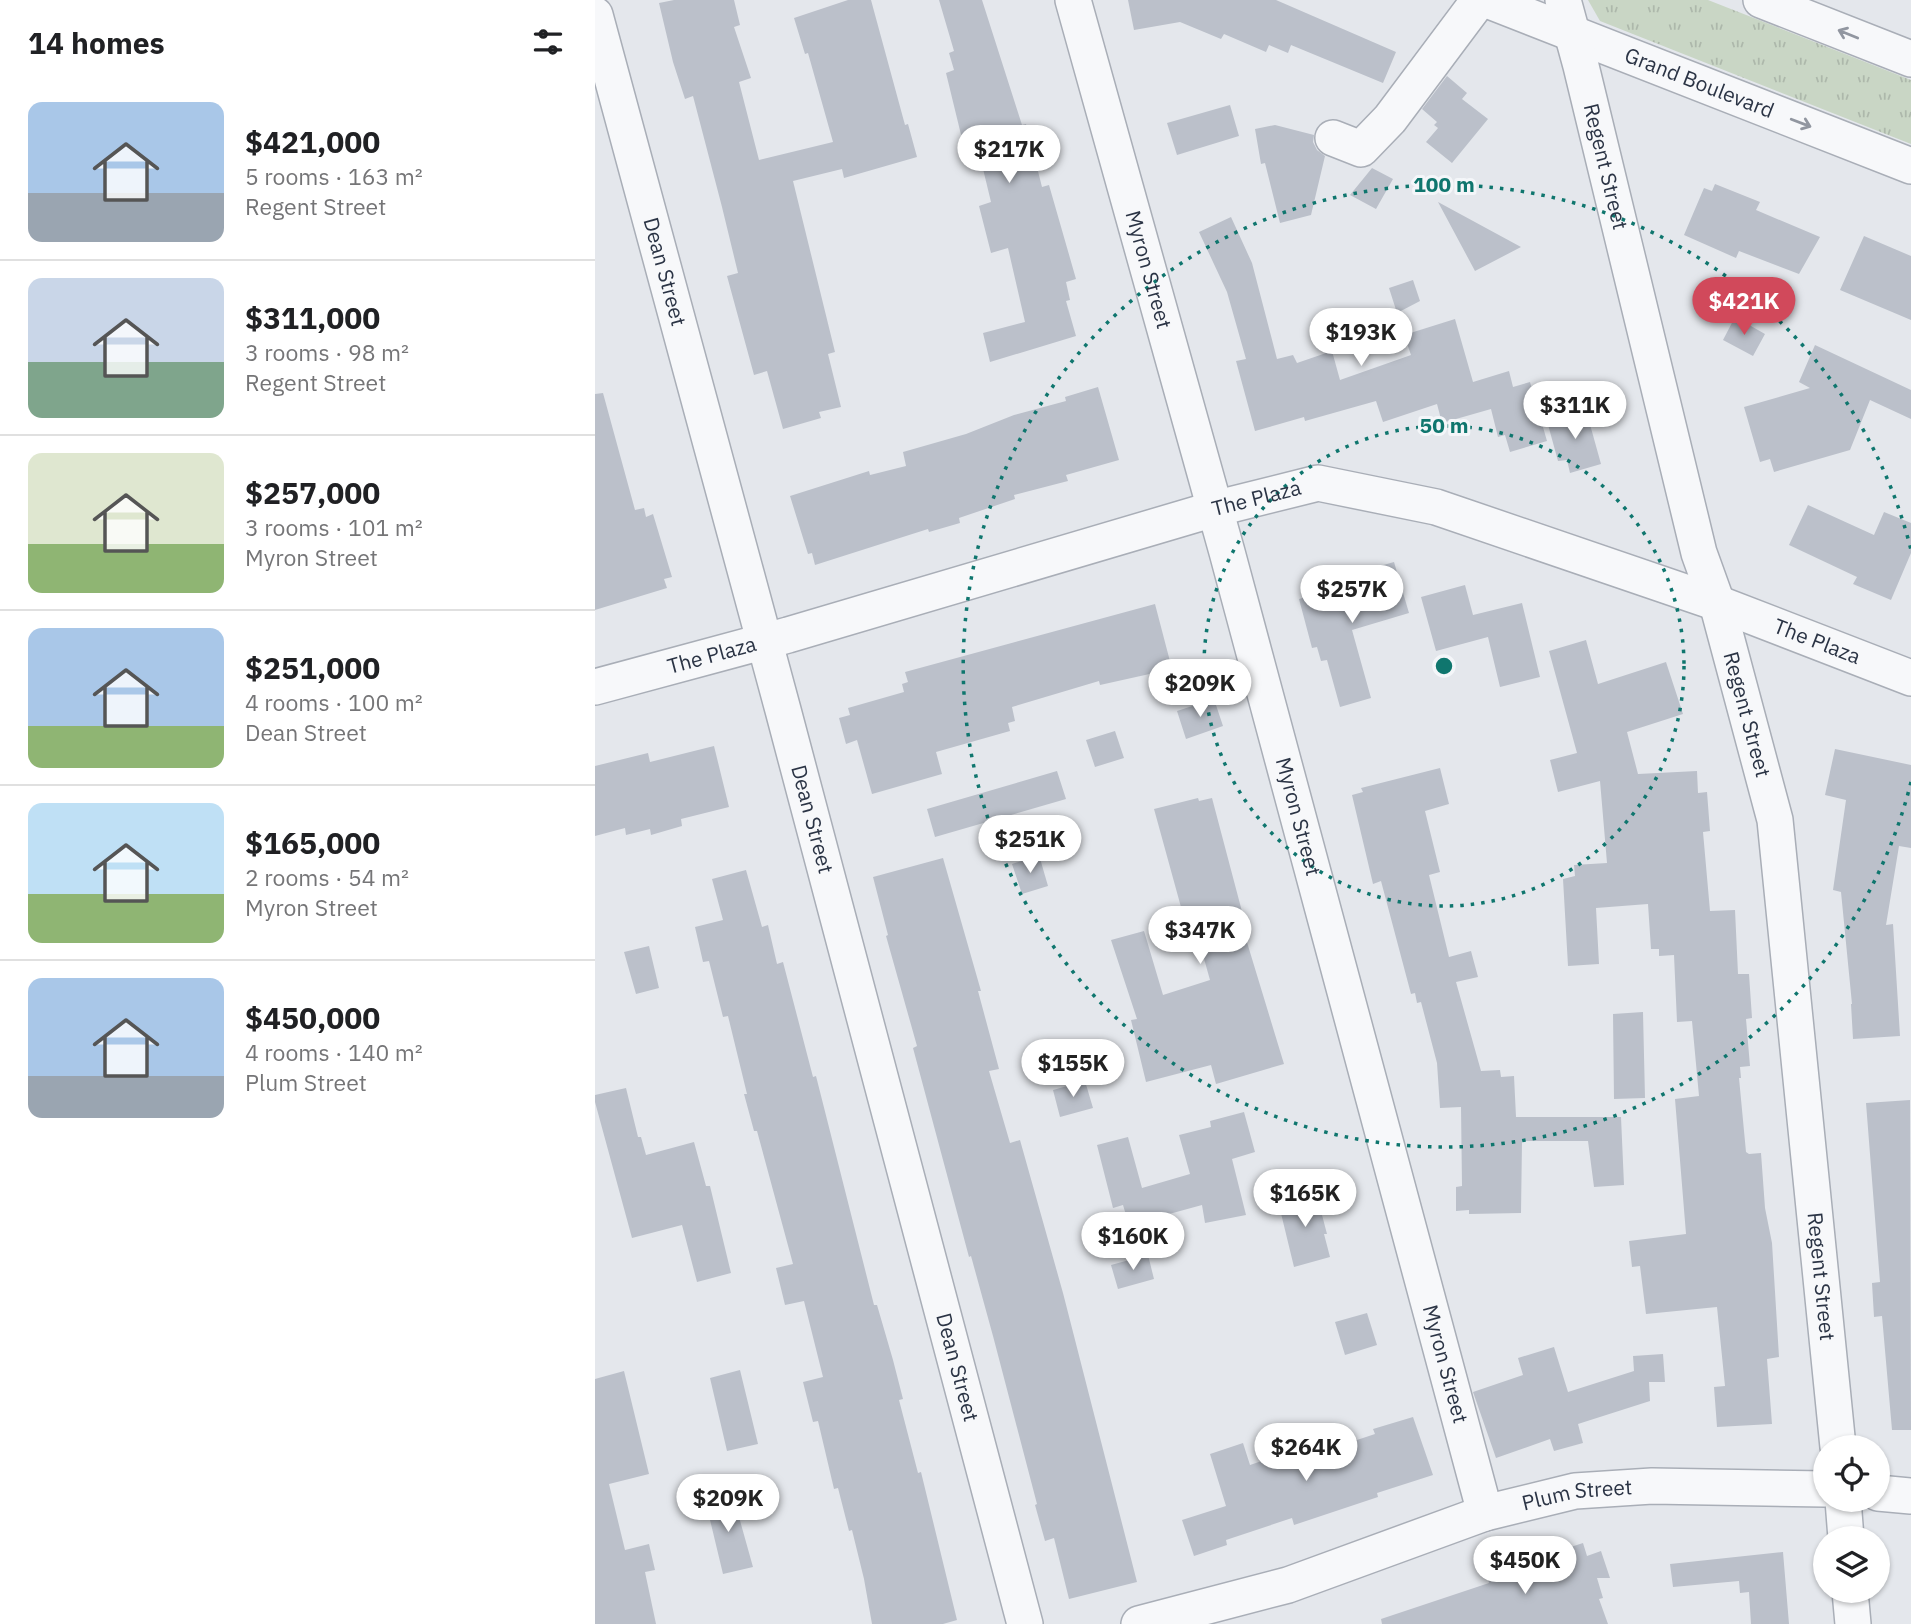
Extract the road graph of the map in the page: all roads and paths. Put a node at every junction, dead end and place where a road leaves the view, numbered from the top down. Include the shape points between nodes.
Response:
1 (1073, 0) edge
2 (1479, 0) edge
3 (1487, 0) edge
4 (1563, 0) edge
5 (1761, 0) edge
6 (595, 15) edge
7 (1573, 35) junction
8 (1911, 59) edge
9 (1333, 138) dead end
10 (1911, 166) edge
11 (1214, 509) junction
12 (1717, 603) junction
13 (764, 641) junction
14 (1911, 678) edge
15 (595, 687) edge
16 (1837, 1435) edge
17 (1813, 1489) edge
18 (1890, 1494) edge
19 (1911, 1496) edge
20 (1485, 1513) junction
21 (1851, 1603) edge
22 (1025, 1624) edge
23 (1139, 1624) edge
24 (1853, 1624) edge

1 - 11 street, Myron Street
2 - 9 street via 1390,119 1361,149
3 - 7 street, Grand Boulevard
4 - 7 street, Regent Street
8 -> 5 street
6 - 13 street, Dean Street
7 -> 10 street, Grand Boulevard
7 - 12 street, Regent Street via 1699,553
11 - 12 street, The Plaza via 1318,483 1436,507
11 - 13 street, The Plaza
11 - 20 street, Myron Street
12 - 14 street, The Plaza
12 - 16 street, Regent Street via 1775,820
13 - 15 street, The Plaza
13 - 22 street, Dean Street
17 - 20 street, Plum Street via 1652,1486 1575,1491
18 - 19 street
20 - 23 street, Plum Street via 1288,1585
21 - 24 street

